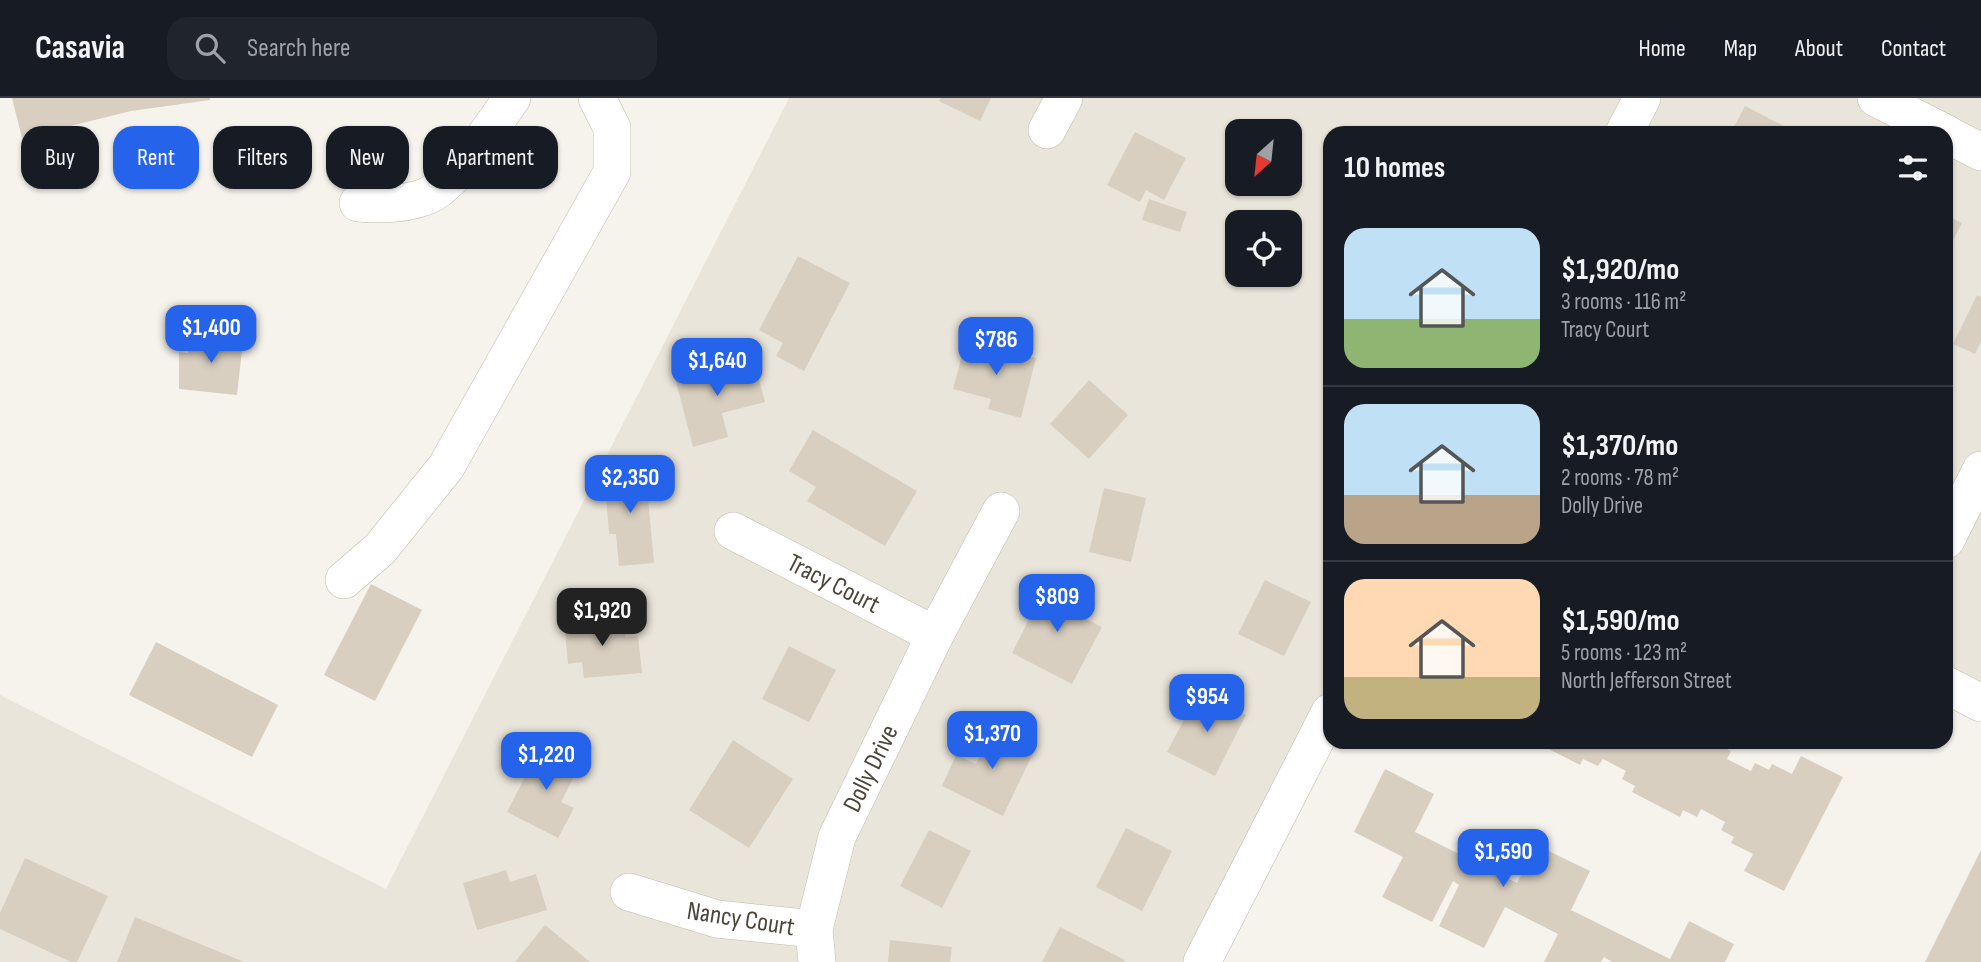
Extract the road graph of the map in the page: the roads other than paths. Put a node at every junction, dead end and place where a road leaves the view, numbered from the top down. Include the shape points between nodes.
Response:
1 (512, 98) edge
2 (597, 98) edge
3 (1064, 98) edge
4 (1642, 98) edge
5 (1876, 98) edge
6 (1628, 126) edge
7 (1931, 126) edge
8 (1047, 130) dead end
9 (1953, 137) edge
10 (1981, 152) edge
11 (358, 203) dead end
12 (1981, 470) edge
13 (1001, 511) dead end
14 (1953, 526) edge
15 (733, 531) dead end
16 (344, 580) dead end
17 (935, 635) junction
18 (1953, 689) edge
19 (1981, 703) edge
20 (1323, 726) edge
21 (629, 892) dead end
22 (816, 946) edge
23 (1202, 962) edge

1 - 11 street via 461,168 429,195 388,206
2 - 16 street via 612,128 612,172 446,467 380,549
3 - 8 street
4 - 6 street
5 - 7 street
9 - 10 street
12 - 14 street
13 - 17 street, Dolly Drive
15 - 17 street, Tracy Court
17 - 22 street, Dolly Drive via 836,837
18 - 19 street
20 - 23 street
21 - 22 street, Nancy Court

